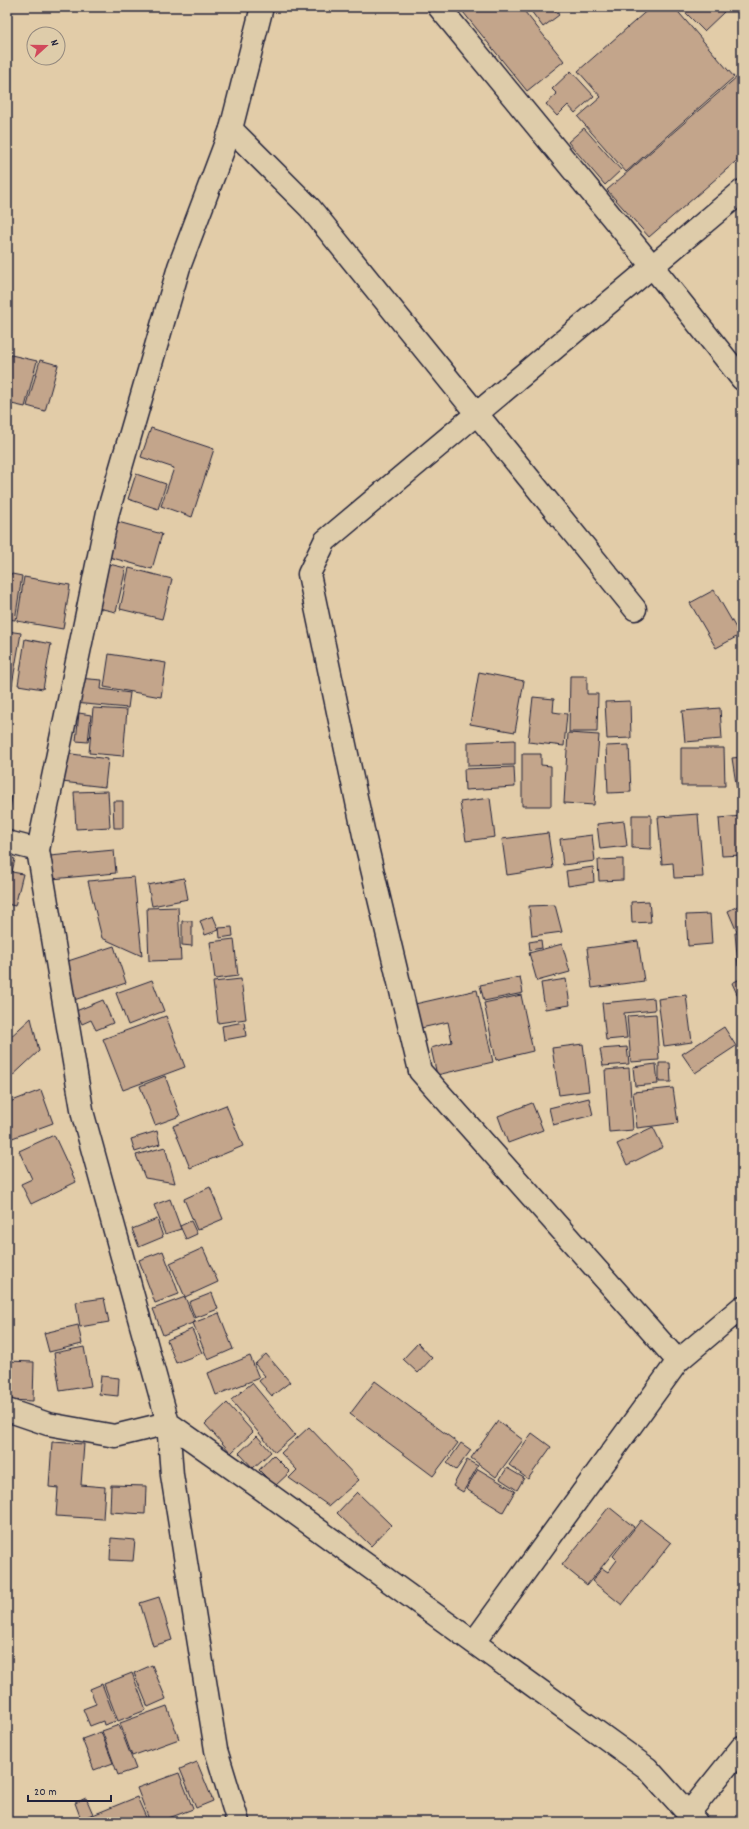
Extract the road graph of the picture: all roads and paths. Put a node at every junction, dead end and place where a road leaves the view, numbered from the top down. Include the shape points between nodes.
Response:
1 (262, 7) edge
2 (439, 7) edge
3 (231, 129) junction
4 (742, 191) edge
5 (652, 266) junction
6 (742, 379) edge
7 (477, 413) junction
8 (635, 609) dead end
9 (7, 842) edge
10 (38, 850) junction
11 (742, 1306) edge
12 (678, 1361) junction
13 (7, 1410) edge
14 (168, 1423) junction
15 (474, 1642) junction
16 (742, 1747) edge
17 (693, 1818) edge
18 (238, 1822) edge

1 - 3 street
2 - 5 street
3 - 7 street via 310,208
3 - 10 street via 179,267 108,512
4 - 5 street
5 - 6 street
5 - 7 street
7 - 8 street
7 - 12 street via 325,541 309,574 364,835 420,1071
9 - 10 street
10 - 14 street via 83,1115
11 - 12 street
12 - 15 street
13 - 14 street via 48,1424 115,1436
14 - 15 street
14 - 18 street via 172,1475 216,1750
15 - 17 street via 647,1768
16 - 17 street

